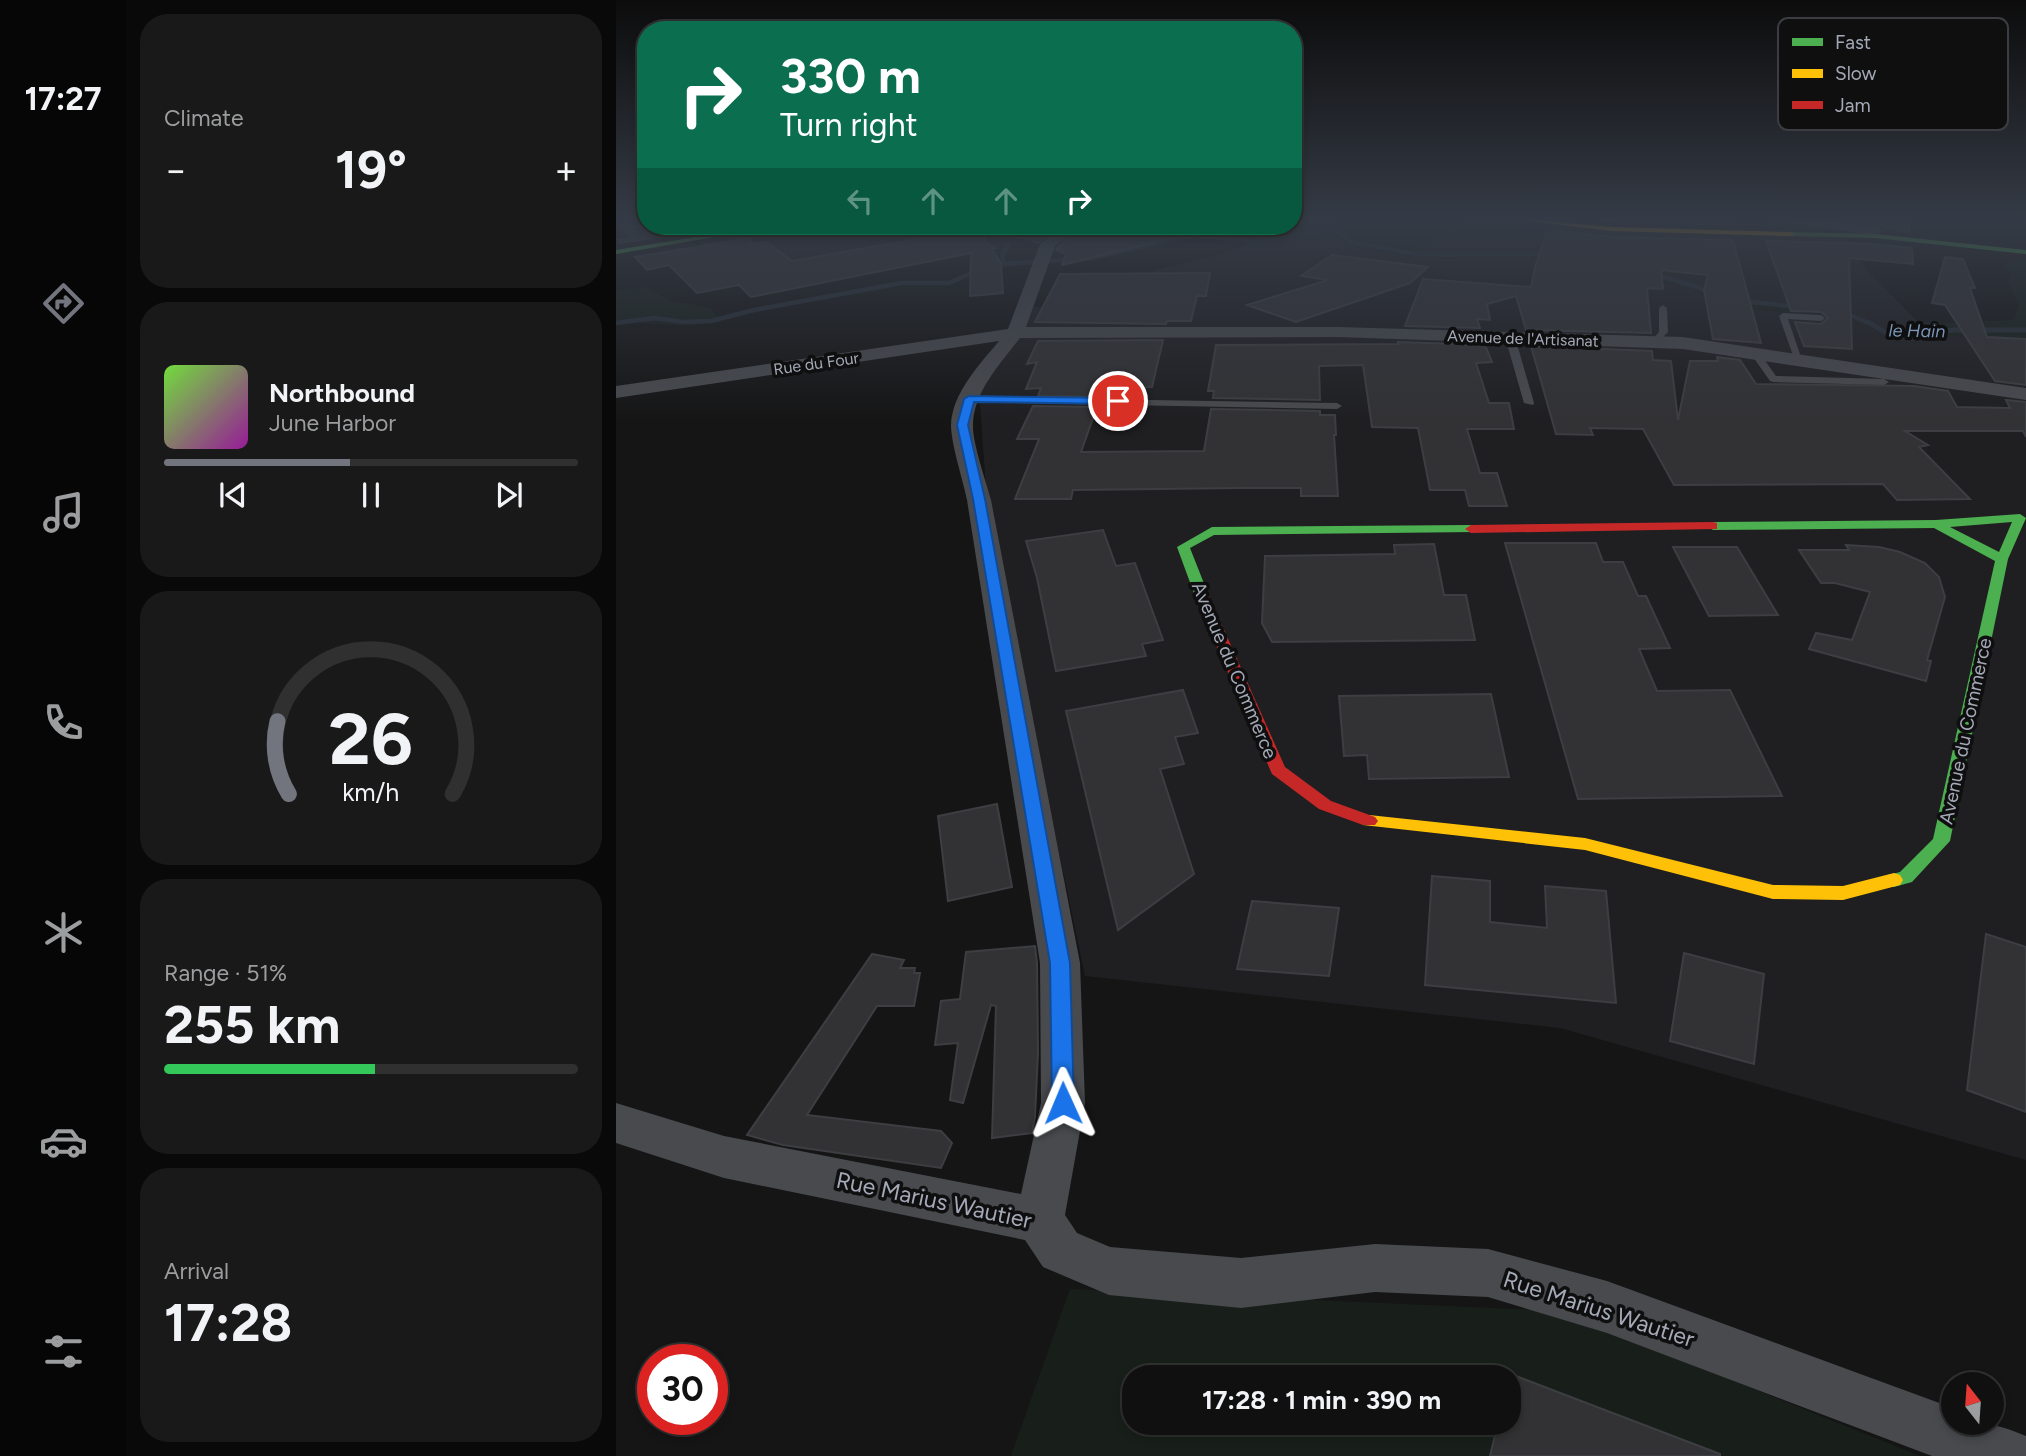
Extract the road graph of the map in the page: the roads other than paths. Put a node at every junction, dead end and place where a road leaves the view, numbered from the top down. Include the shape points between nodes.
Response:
1 (1033, 285) edge
2 (1663, 308) dead end
3 (1821, 318) dead end
4 (1015, 333) junction
5 (1510, 337) junction
6 (1654, 342) junction
7 (1756, 354) junction
8 (1800, 360) junction
9 (1884, 382) dead end
10 (616, 392) edge
11 (2026, 394) edge
12 (969, 399) junction
13 (1529, 403) dead end
14 (1337, 406) dead end
15 (2023, 516) edge
16 (1936, 524) junction
17 (2001, 559) junction
18 (616, 1123) edge
19 (1040, 1220) junction
20 (2006, 1456) edge

1 - 4 street
2 - 6 lane via 1663,332
3 - 8 lane via 1783,316
4 - 5 street, Avenue de l'Artisanat via 1338,332
4 - 10 street, Rue du Four
4 - 12 street via 982,373
5 - 6 street, Avenue de l'Artisanat
5 - 13 lane
6 - 7 street, Avenue de l'Artisanat
7 - 8 street, Avenue de l'Artisanat
7 - 9 lane via 1773,379
8 - 11 street, Avenue de l'Artisanat
12 - 14 lane
12 - 19 street via 962,425 1060,963 1063,1103
15 - 16 street, Avenue du Commerce
15 - 17 street, Avenue du Commerce
16 - 17 street, Avenue du Commerce
16 - 17 street, Avenue du Commerce via 1212,531 1183,547 1278,770 1325,805 1356,818 1392,825 1585,844 1773,892 1843,892 1906,877 1941,841
18 - 19 street, Rue Marius Wautier via 724,1157
19 - 20 street, Rue Marius Wautier via 1060,1250 1109,1271 1241,1283 1375,1268 1488,1273 1607,1307

